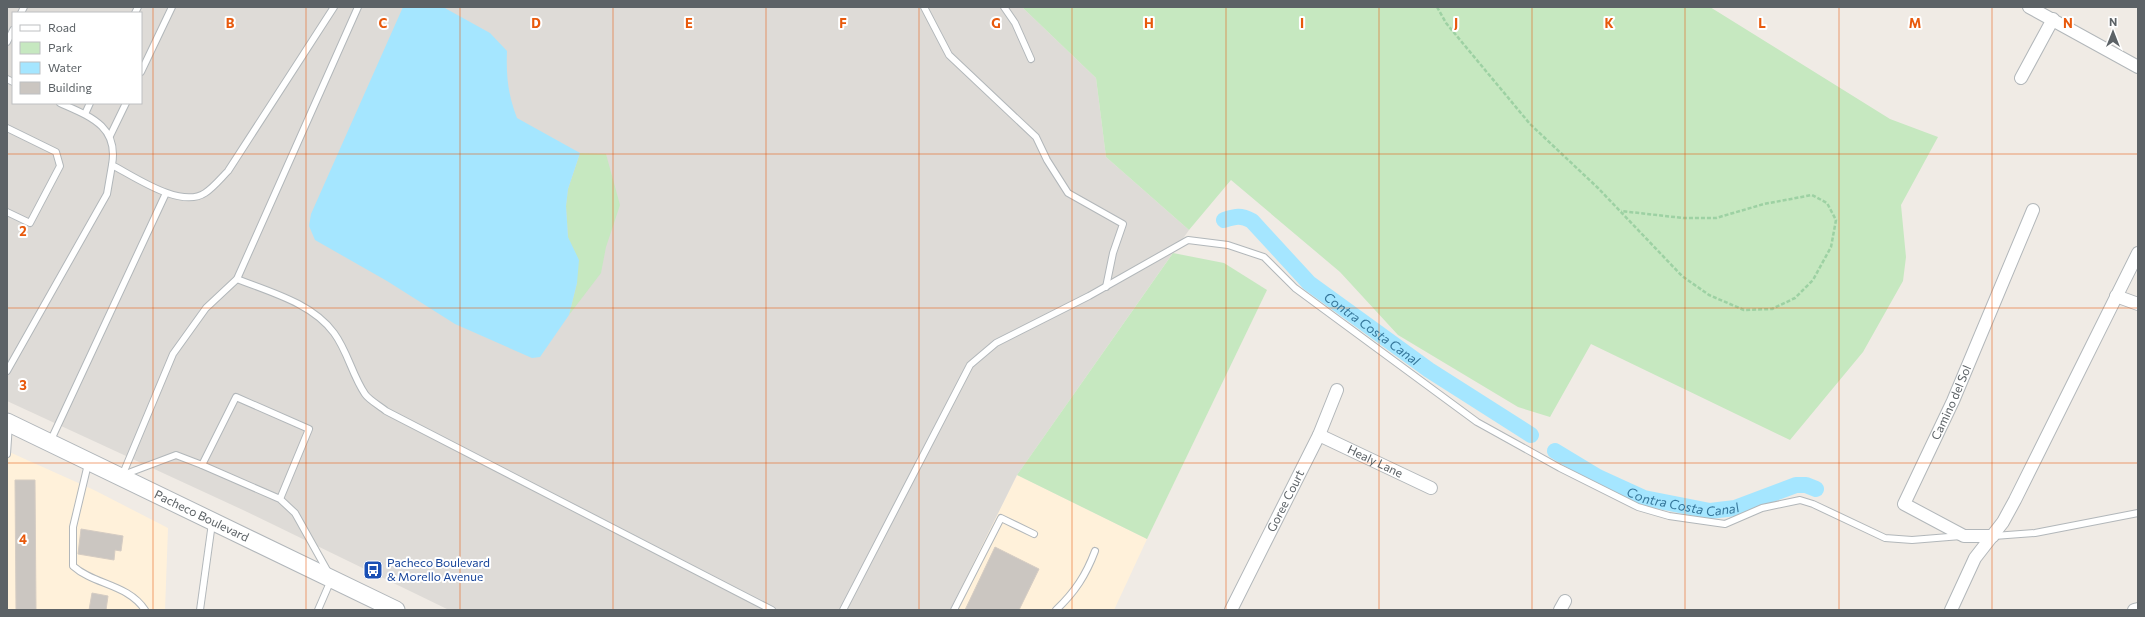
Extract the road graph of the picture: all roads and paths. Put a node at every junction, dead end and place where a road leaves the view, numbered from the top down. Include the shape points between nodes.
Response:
1 (172, 7) edge
2 (334, 7) edge
3 (358, 7) edge
4 (924, 7) edge
5 (1004, 7) edge
6 (1437, 7) edge
7 (2029, 7) edge
8 (2054, 19) junction
9 (12, 32) edge
10 (7, 42) edge
11 (1031, 59) dead end
12 (2138, 67) edge
13 (142, 70) edge
14 (2021, 78) dead end
15 (62, 104) edge
16 (90, 104) edge
17 (126, 104) edge
18 (85, 114) junction
19 (7, 128) edge
20 (110, 136) junction
21 (112, 165) junction
22 (166, 193) junction
23 (2034, 210) dead end
24 (1621, 211) junction
25 (7, 212) edge
26 (2138, 253) edge
27 (237, 278) junction
28 (1106, 287) junction
29 (2116, 296) junction
30 (2138, 304) edge
31 (7, 371) edge
32 (1337, 390) dead end
33 (8, 422) edge
34 (1319, 435) junction
35 (50, 442) junction
36 (7, 454) edge
37 (89, 460) junction
38 (202, 465) junction
39 (122, 476) junction
40 (1431, 488) dead end
41 (280, 499) junction
42 (2138, 514) edge
43 (213, 521) junction
44 (1034, 534) dead end
45 (1964, 536) junction
46 (1993, 536) junction
47 (1095, 550) dead end
48 (331, 578) junction
49 (2138, 609) edge
50 (145, 610) edge
51 (200, 610) edge
52 (318, 610) edge
53 (396, 610) edge
54 (772, 610) edge
55 (843, 610) edge
56 (954, 610) edge
57 (1056, 610) edge
58 (1231, 610) edge
59 (1951, 610) edge
60 (2134, 610) edge

1 - 13 lane
2 - 22 lane via 228,171 205,193 190,198
3 - 27 lane
4 - 28 lane via 949,55 1036,137 1068,193 1123,224
5 - 11 lane via 1015,23
6 - 24 path via 1446,23 1530,124
7 - 8 street
8 - 12 street
8 - 14 street
9 - 10 lane
15 - 18 lane
16 - 18 lane
17 - 20 lane
18 - 20 lane via 98,120
19 - 25 lane via 56,152 60,166 30,223
20 - 21 lane via 114,154
21 - 22 lane
21 - 31 lane via 107,194
22 - 35 lane
23 - 45 street, Camino del Sol via 1954,401 1904,504
24 - 24 path via 1682,276 1709,295 1744,310 1772,309 1795,298 1813,280 1831,247 1836,220 1827,203 1812,195 1764,204 1716,218 1684,218
26 - 29 street
27 - 39 lane via 206,308 173,354
27 - 54 lane via 299,304 320,319 334,333 346,352 365,394 386,411
28 - 45 lane via 1188,240 1228,245 1264,257 1295,288 1477,422 1560,468 1638,506 1669,516 1725,524 1762,508 1800,500 1886,538 1912,540
28 - 55 lane via 996,343 970,365
29 - 30 street
29 - 46 street via 2015,500
32 - 34 street, Goree Court
33 - 35 main road, Pacheco Boulevard
33 - 36 lane
34 - 40 street, Healy Lane
34 - 58 street, Goree Court
35 - 37 main road, Pacheco Boulevard
37 - 39 main road, Pacheco Boulevard
37 - 50 lane via 73,527 73,566 82,574 128,593
38 - 39 lane via 176,455
38 - 41 lane
38 - 41 lane via 236,397 309,429
39 - 43 main road, Pacheco Boulevard
41 - 48 lane via 295,513
42 - 46 lane via 2035,533
43 - 48 main road, Pacheco Boulevard
43 - 51 lane
44 - 56 lane via 1001,518
45 - 46 street, Camino del Sol
46 - 59 street via 1975,558
47 - 57 lane via 1086,574
48 - 52 lane
48 - 53 main road, Pacheco Boulevard
49 - 60 street

